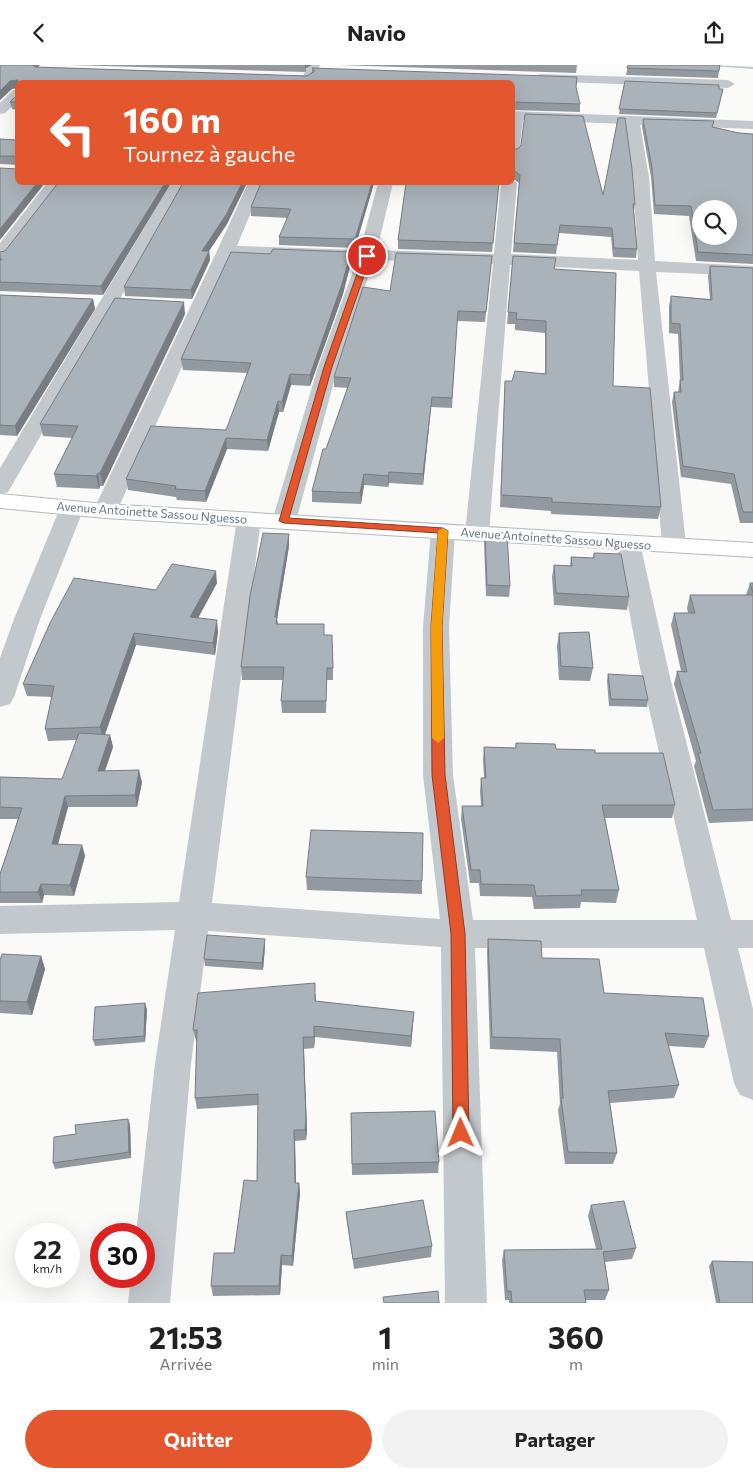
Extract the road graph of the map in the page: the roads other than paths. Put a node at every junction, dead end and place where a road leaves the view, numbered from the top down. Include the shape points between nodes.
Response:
1 (724, 67) dead end
2 (531, 77) edge
3 (728, 84) junction
4 (15, 96) edge
5 (736, 97) dead end
6 (6, 105) edge
7 (743, 111) dead end
8 (515, 115) edge
9 (632, 119) junction
10 (752, 128) edge
11 (53, 185) edge
12 (179, 185) edge
13 (255, 185) edge
14 (385, 185) edge
15 (509, 185) edge
16 (226, 251) junction
17 (0, 255) edge
18 (367, 256) junction
19 (503, 259) junction
20 (647, 266) junction
21 (753, 271) edge
22 (102, 301) junction
23 (131, 303) edge
24 (179, 306) edge
25 (199, 307) junction
26 (0, 487) edge
27 (0, 501) edge
28 (72, 508) junction
29 (105, 511) junction
30 (249, 519) junction
31 (284, 521) junction
32 (443, 531) junction
33 (477, 533) junction
34 (628, 543) junction
35 (674, 545) junction
36 (753, 550) edge
37 (0, 697) edge
38 (193, 917) junction
39 (0, 920) edge
40 (458, 934) junction
41 (753, 934) edge
42 (719, 935) junction
43 (753, 1083) edge
44 (149, 1303) edge
45 (466, 1303) edge

1 - 3 street
2 - 3 street
3 - 5 street
4 - 6 street
7 - 10 street
8 - 9 street
9 - 10 street
9 - 20 street via 641,177
11 - 17 street
12 - 22 street
13 - 16 street
14 - 18 street
15 - 19 street
16 - 18 street
16 - 25 street
18 - 19 street
18 - 31 street via 328,367
19 - 20 street
19 - 33 street
20 - 21 street
20 - 35 street
22 - 23 street
22 - 26 street
24 - 25 street
25 - 29 street
27 - 28 street, Avenue Antoinette Sassou Nguesso
28 - 29 street, Avenue Antoinette Sassou Nguesso
28 - 37 street via 27,619
29 - 30 street, Avenue Antoinette Sassou Nguesso
30 - 31 street, Avenue Antoinette Sassou Nguesso
30 - 38 street
31 - 32 street, Avenue Antoinette Sassou Nguesso
32 - 33 street, Avenue Antoinette Sassou Nguesso
32 - 40 street via 436,627 438,775
33 - 34 street, Avenue Antoinette Sassou Nguesso
34 - 35 street, Avenue Antoinette Sassou Nguesso
34 - 42 street via 655,673
35 - 36 street, Avenue Antoinette Sassou Nguesso
38 - 39 street
38 - 40 street
38 - 44 street via 173,1064
40 - 42 street
40 - 45 street
41 - 42 street
42 - 43 street

